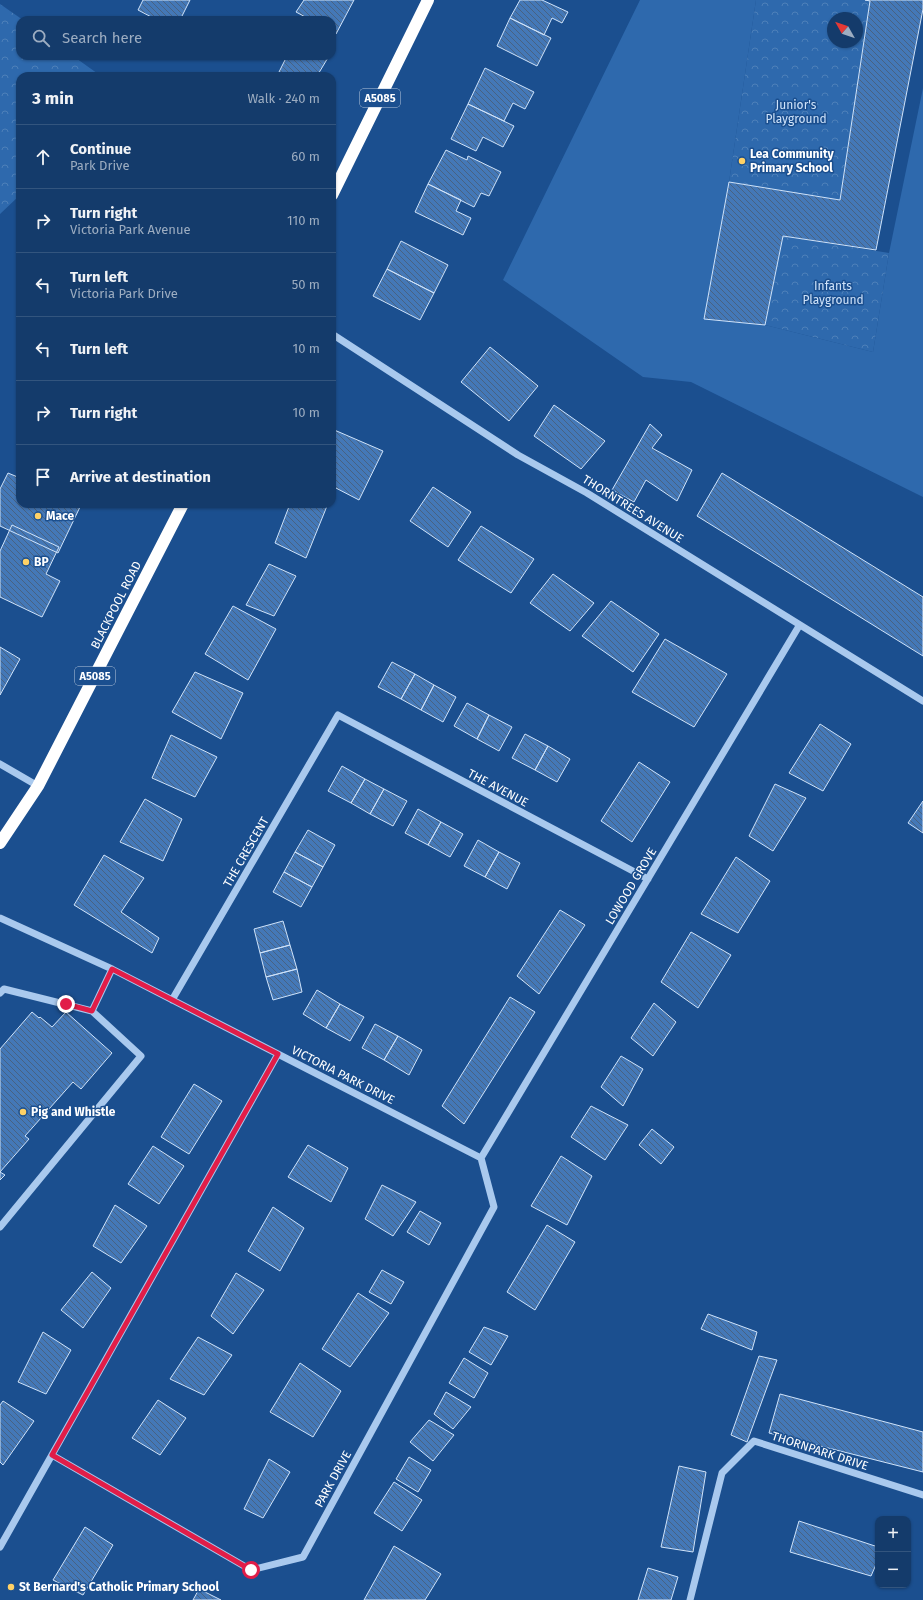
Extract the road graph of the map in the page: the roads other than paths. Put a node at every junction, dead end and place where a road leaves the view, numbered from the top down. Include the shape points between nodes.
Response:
1 (428, 0) edge
2 (336, 187) edge
3 (336, 337) edge
4 (181, 508) edge
5 (799, 626) junction
6 (923, 701) edge
7 (338, 716) joint
8 (0, 764) edge
9 (38, 786) junction
10 (0, 843) edge
11 (648, 879) junction
12 (0, 918) edge
13 (112, 969) junction
14 (0, 993) edge
15 (172, 1000) junction
16 (92, 1011) junction
17 (278, 1054) junction
18 (481, 1158) junction
19 (0, 1227) edge
20 (52, 1455) junction
21 (923, 1495) edge
22 (0, 1547) edge
23 (690, 1600) edge

1 - 2 highway, A5085
3 - 5 street, THORNTREES AVENUE via 518,456 587,493
4 - 9 highway, BLACKPOOL ROAD / A5085
5 - 6 street, THORNTREES AVENUE
5 - 11 street, LOWOOD GROVE
7 - 11 street, THE AVENUE
7 - 15 street, THE CRESCENT
8 - 9 street
9 - 10 highway, BLACKPOOL ROAD / A5085
11 - 18 street, LOWOOD GROVE
12 - 13 street, VICTORIA PARK DRIVE
13 - 15 street, VICTORIA PARK DRIVE
13 - 16 street
14 - 16 street via 4,989
15 - 17 street, VICTORIA PARK DRIVE
16 - 19 street via 141,1056
17 - 18 street, VICTORIA PARK DRIVE
17 - 20 street
18 - 20 street, PARK DRIVE via 494,1207 303,1557 251,1570
20 - 22 street
21 - 23 street, THORNPARK DRIVE via 754,1441 722,1473

